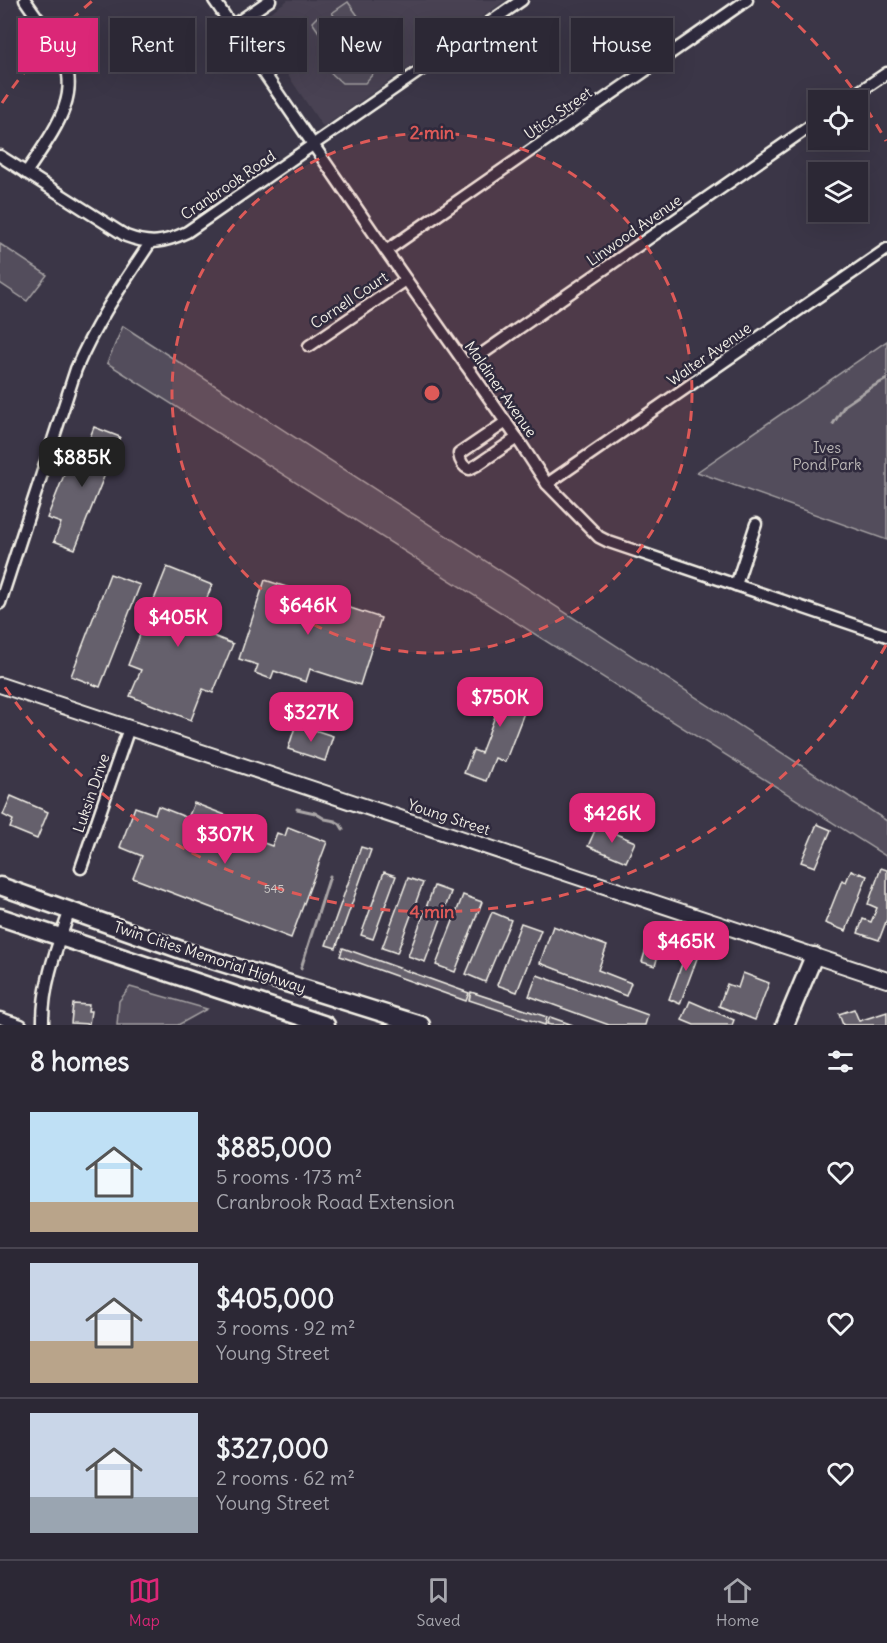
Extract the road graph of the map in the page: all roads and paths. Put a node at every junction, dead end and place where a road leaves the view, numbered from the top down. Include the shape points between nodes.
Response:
1 (25, 0) edge
2 (214, 0) edge
3 (270, 0) edge
4 (522, 0) edge
5 (747, 0) edge
6 (226, 18) edge
7 (244, 18) edge
8 (263, 72) edge
9 (887, 73) edge
10 (862, 90) edge
11 (808, 128) edge
12 (313, 145) junction
13 (0, 156) edge
14 (26, 173) junction
15 (150, 243) junction
16 (887, 249) edge
17 (386, 251) junction
18 (406, 280) junction
19 (309, 346) dead end
20 (466, 365) junction
21 (506, 422) junction
22 (517, 438) junction
23 (547, 484) junction
24 (756, 524) dead end
25 (736, 585) junction
26 (0, 603) edge
27 (887, 636) edge
28 (0, 685) edge
29 (129, 728) junction
30 (81, 868) dead end
31 (0, 886) edge
32 (70, 910) junction
33 (0, 917) edge
34 (61, 937) junction
35 (814, 956) junction
36 (887, 980) edge
37 (0, 1018) edge
38 (21, 1025) edge
39 (43, 1025) edge
40 (326, 1025) edge
41 (421, 1025) edge
42 (785, 1025) edge
43 (794, 1025) edge

1 - 14 street via 62,55 69,79 63,113
2 - 6 street, Maldiner Avenue
3 - 7 street
4 - 12 street, Cranbrook Road
5 - 17 street, Utica Street
8 - 12 street, Maldiner Avenue
9 - 10 street
11 - 20 street, Linwood Avenue
12 - 15 street, Cranbrook Road via 187,232
12 - 17 street, Maldiner Avenue
13 - 14 street
14 - 15 street via 126,236
15 - 26 street via 102,316 76,369
16 - 23 street, Walter Avenue
17 - 18 street, Maldiner Avenue
18 - 19 street, Cornell Court
18 - 20 street, Maldiner Avenue
20 - 21 street, Maldiner Avenue
21 - 22 street, Maldiner Avenue
21 - 22 street via 459,454 464,467 477,465
22 - 23 street, Maldiner Avenue
23 - 25 street, Maldiner Avenue via 599,537
24 - 25 street
25 - 27 street, Maldiner Avenue
28 - 29 street, Young Street
29 - 30 street, Luksin Drive
29 - 35 street, Young Street
31 - 32 main road, Twin Cities Memorial Highway
32 - 34 street
32 - 41 main road, Twin Cities Memorial Highway via 188,952
33 - 34 main road, Twin Cities Memorial Highway
34 - 39 street via 48,980
34 - 40 main road, Twin Cities Memorial Highway
35 - 36 street, Young Street
35 - 42 main road
35 - 43 main road
37 - 38 street

